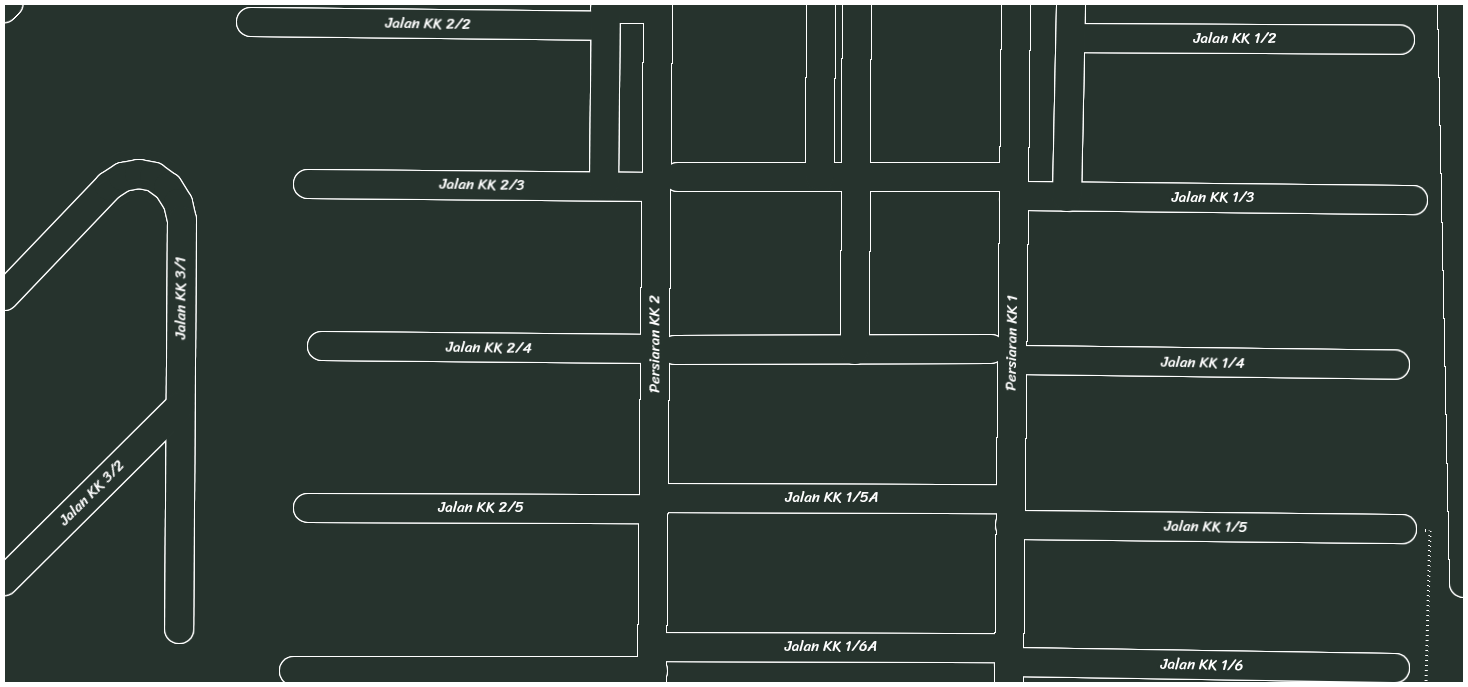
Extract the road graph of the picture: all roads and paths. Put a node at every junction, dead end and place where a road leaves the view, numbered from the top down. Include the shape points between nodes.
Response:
1 (8, 4) edge
2 (821, 4) edge
3 (857, 4) edge
4 (1016, 4) edge
5 (1071, 4) edge
6 (1452, 4) edge
7 (658, 6) edge
8 (4, 8) edge
9 (605, 13) edge
10 (251, 22) dead end
11 (1070, 38) junction
12 (1400, 40) dead end
13 (820, 177) junction
14 (856, 177) junction
15 (667, 182) junction
16 (308, 184) dead end
17 (604, 186) junction
18 (1014, 187) junction
19 (1067, 197) junction
20 (1413, 200) dead end
21 (4, 296) edge
22 (322, 346) dead end
23 (665, 349) junction
24 (855, 350) junction
25 (1002, 354) junction
26 (1395, 365) dead end
27 (180, 406) junction
28 (654, 503) junction
29 (308, 508) dead end
30 (1011, 512) junction
31 (1402, 530) joint
32 (4, 581) edge
33 (1464, 583) edge
34 (179, 629) dead end
35 (1009, 665) edge
36 (653, 667) edge
37 (1396, 668) dead end
38 (294, 671) dead end
39 (1426, 683) edge

1 - 8 street
2 - 13 street
3 - 14 street
4 - 18 street, Persiaran KK 1
5 - 11 street
6 - 33 street
7 - 9 street, Jalan KK 2/2
7 - 15 street, Persiaran KK 2
9 - 10 street, Jalan KK 2/2
9 - 17 street
11 - 12 street, Jalan KK 1/2
11 - 19 street
13 - 14 street, Jalan KK 2/3
13 - 15 street, Jalan KK 2/3
14 - 18 street, Jalan KK 1/3
14 - 24 street
15 - 17 street, Jalan KK 2/3
15 - 23 street, Persiaran KK 2
16 - 17 street, Jalan KK 2/3
18 - 19 street, Jalan KK 1/3
18 - 25 street, Persiaran KK 1
19 - 20 street, Jalan KK 1/3
21 - 27 street, Jalan KK 3/1 via 109,186 139,174 154,177 168,187 182,220
22 - 23 street, Jalan KK 2/4
23 - 24 street, Jalan KK 2/4
23 - 28 street, Persiaran KK 2
24 - 25 street, Jalan KK 1/4
25 - 26 street, Jalan KK 1/4
25 - 30 street, Persiaran KK 1
27 - 32 street, Jalan KK 3/2
27 - 34 street, Jalan KK 3/1
28 - 29 street, Jalan KK 2/5
28 - 30 street, Jalan KK 1/5A
28 - 36 street, Persiaran KK 2
30 - 31 street, Jalan KK 1/5
30 - 35 street, Persiaran KK 1
31 - 39 path via 1430,530
35 - 36 street, Jalan KK 1/6A
35 - 37 street, Jalan KK 1/6
36 - 38 street, Jalan KK 1/6A

